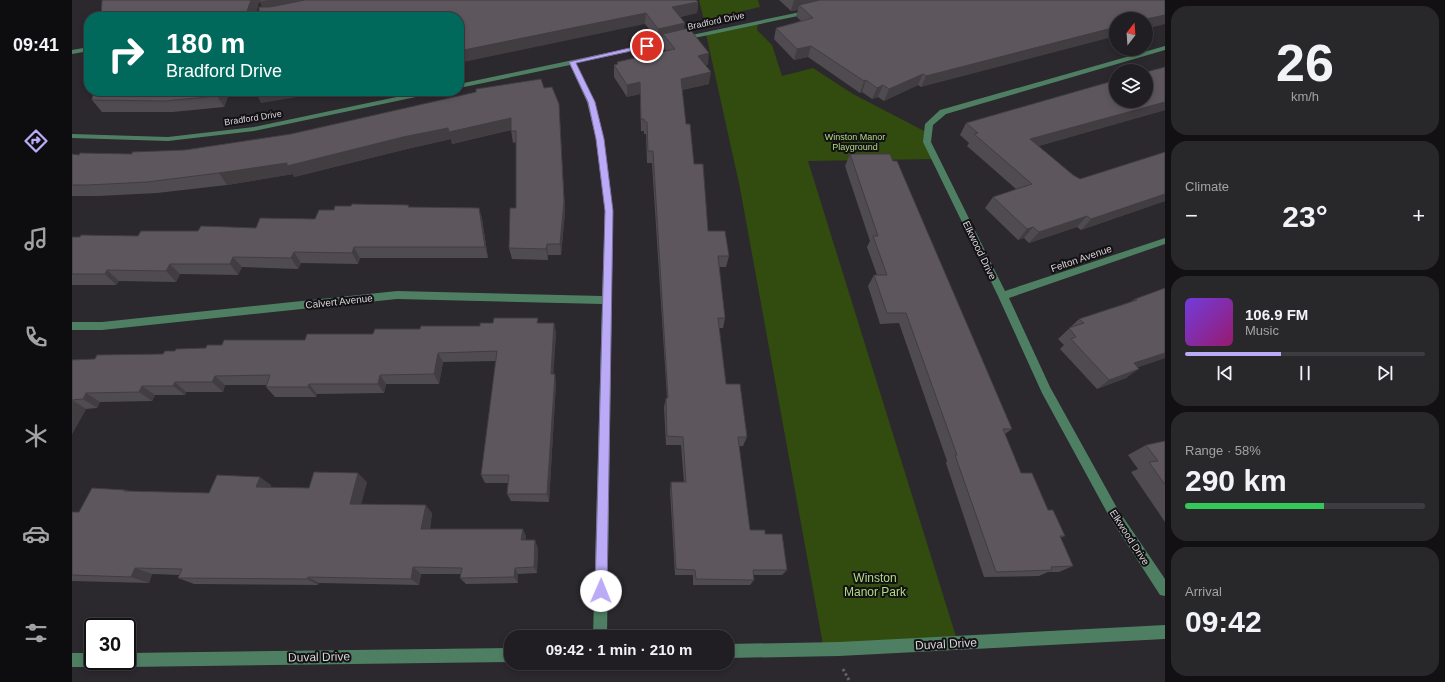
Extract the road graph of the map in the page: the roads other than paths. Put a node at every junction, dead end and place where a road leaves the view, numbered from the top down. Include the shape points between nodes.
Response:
1 (817, 10) edge
2 (1165, 48) edge
3 (84, 50) edge
4 (72, 52) edge
5 (572, 62) junction
6 (464, 85) edge
7 (411, 96) edge
8 (72, 136) edge
9 (1165, 241) edge
10 (1003, 296) junction
11 (607, 300) junction
12 (72, 326) edge
13 (1165, 590) edge
14 (600, 630) edge
15 (1165, 632) edge
16 (734, 652) edge
17 (504, 655) edge
18 (72, 660) edge
19 (84, 660) edge
20 (136, 660) edge

1 - 5 street, Bradford Drive
2 - 10 street, Elkwood Drive via 944,112 929,124 927,142
3 - 4 street
5 - 6 street, Bradford Drive
5 - 11 street via 591,102 600,139 609,211
7 - 8 street, Bradford Drive via 254,129 168,139
9 - 10 street, Felton Avenue
10 - 13 street, Elkwood Drive via 1046,390 1113,512
11 - 12 street, Calvert Avenue via 397,295 102,326
11 - 14 street
15 - 16 street, Duval Drive via 824,650
17 - 20 street, Duval Drive
18 - 19 street

